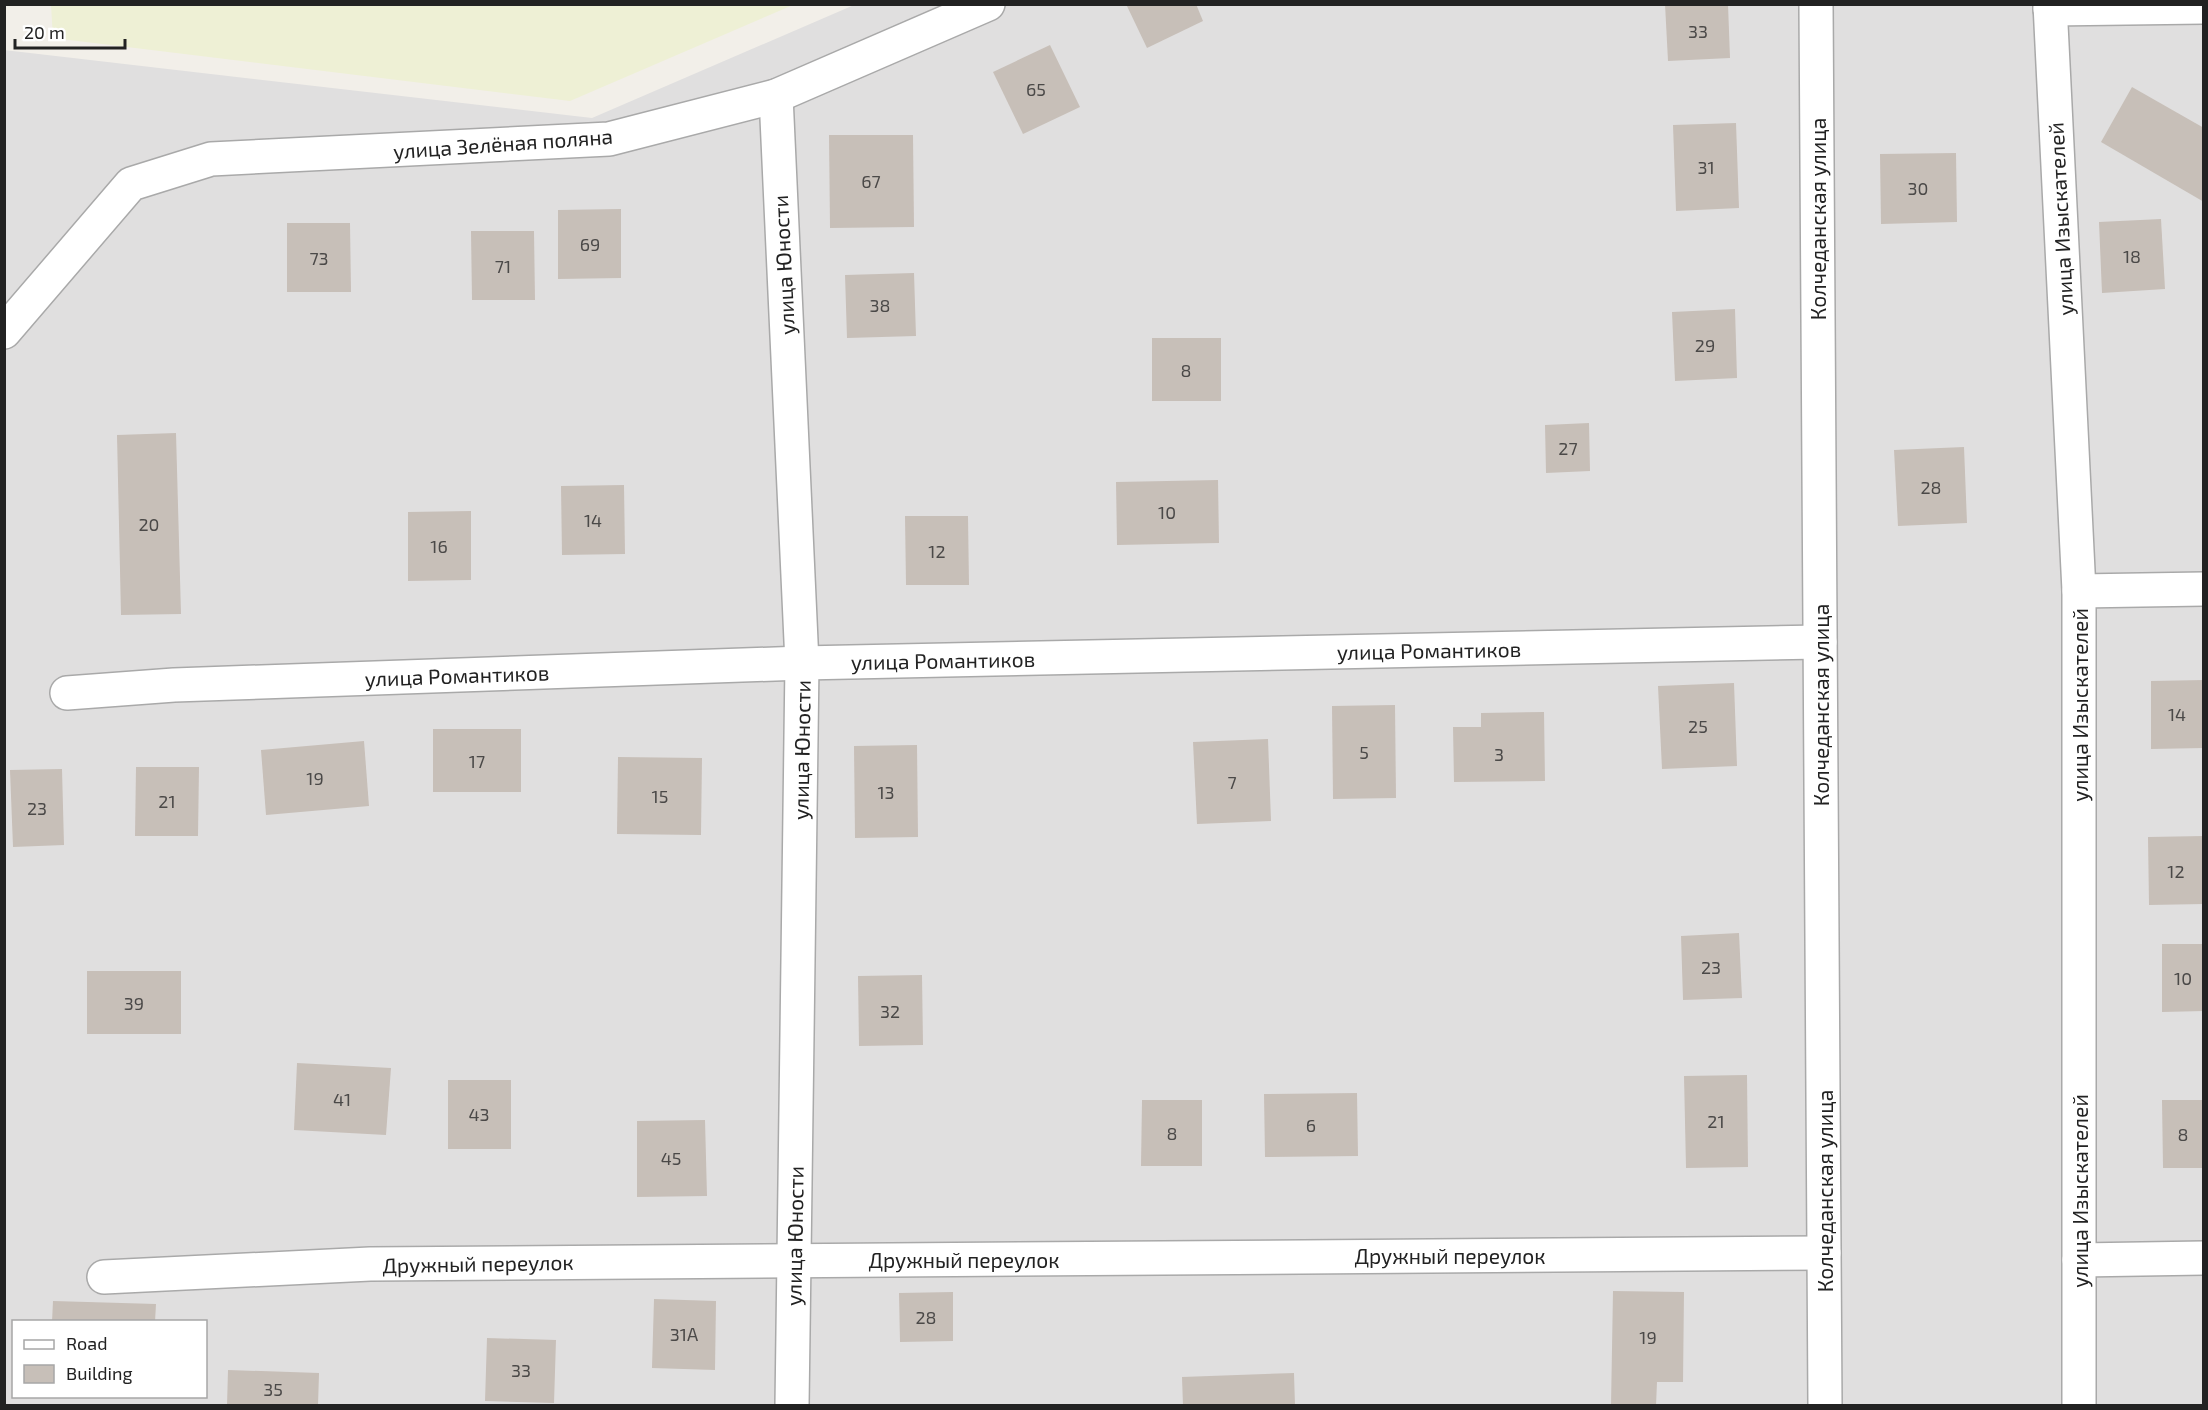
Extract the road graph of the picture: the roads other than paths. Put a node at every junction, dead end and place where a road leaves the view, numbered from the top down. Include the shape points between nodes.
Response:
1 (988, 4) edge
2 (1816, 4) edge
3 (2050, 7) edge
4 (2204, 7) edge
5 (776, 96) junction
6 (4, 332) edge
7 (2204, 589) edge
8 (2079, 591) junction
9 (1820, 642) junction
10 (802, 663) junction
11 (67, 693) dead end
12 (1824, 1253) junction
13 (2204, 1258) edge
14 (794, 1260) junction
15 (2079, 1260) junction
16 (104, 1277) dead end
17 (792, 1406) edge
18 (1825, 1406) edge
19 (2079, 1406) edge

1 - 5 street, улица Зелёная поляна
2 - 9 street, Колчеданская улица
3 - 4 street
3 - 8 street, улица Изыскателей
5 - 6 street, улица Зелёная поляна via 609,139 211,159 131,184
5 - 10 street, улица Юности
7 - 8 street
8 - 15 street, улица Изыскателей
9 - 10 street, улица Романтиков
9 - 12 street, Колчеданская улица
10 - 11 street, улица Романтиков via 174,685
10 - 14 street, улица Юности
12 - 14 street, Дружный переулок
12 - 18 street, Колчеданская улица
13 - 15 street
14 - 16 street, Дружный переулок via 370,1264
14 - 17 street, улица Юности
15 - 19 street, улица Изыскателей

